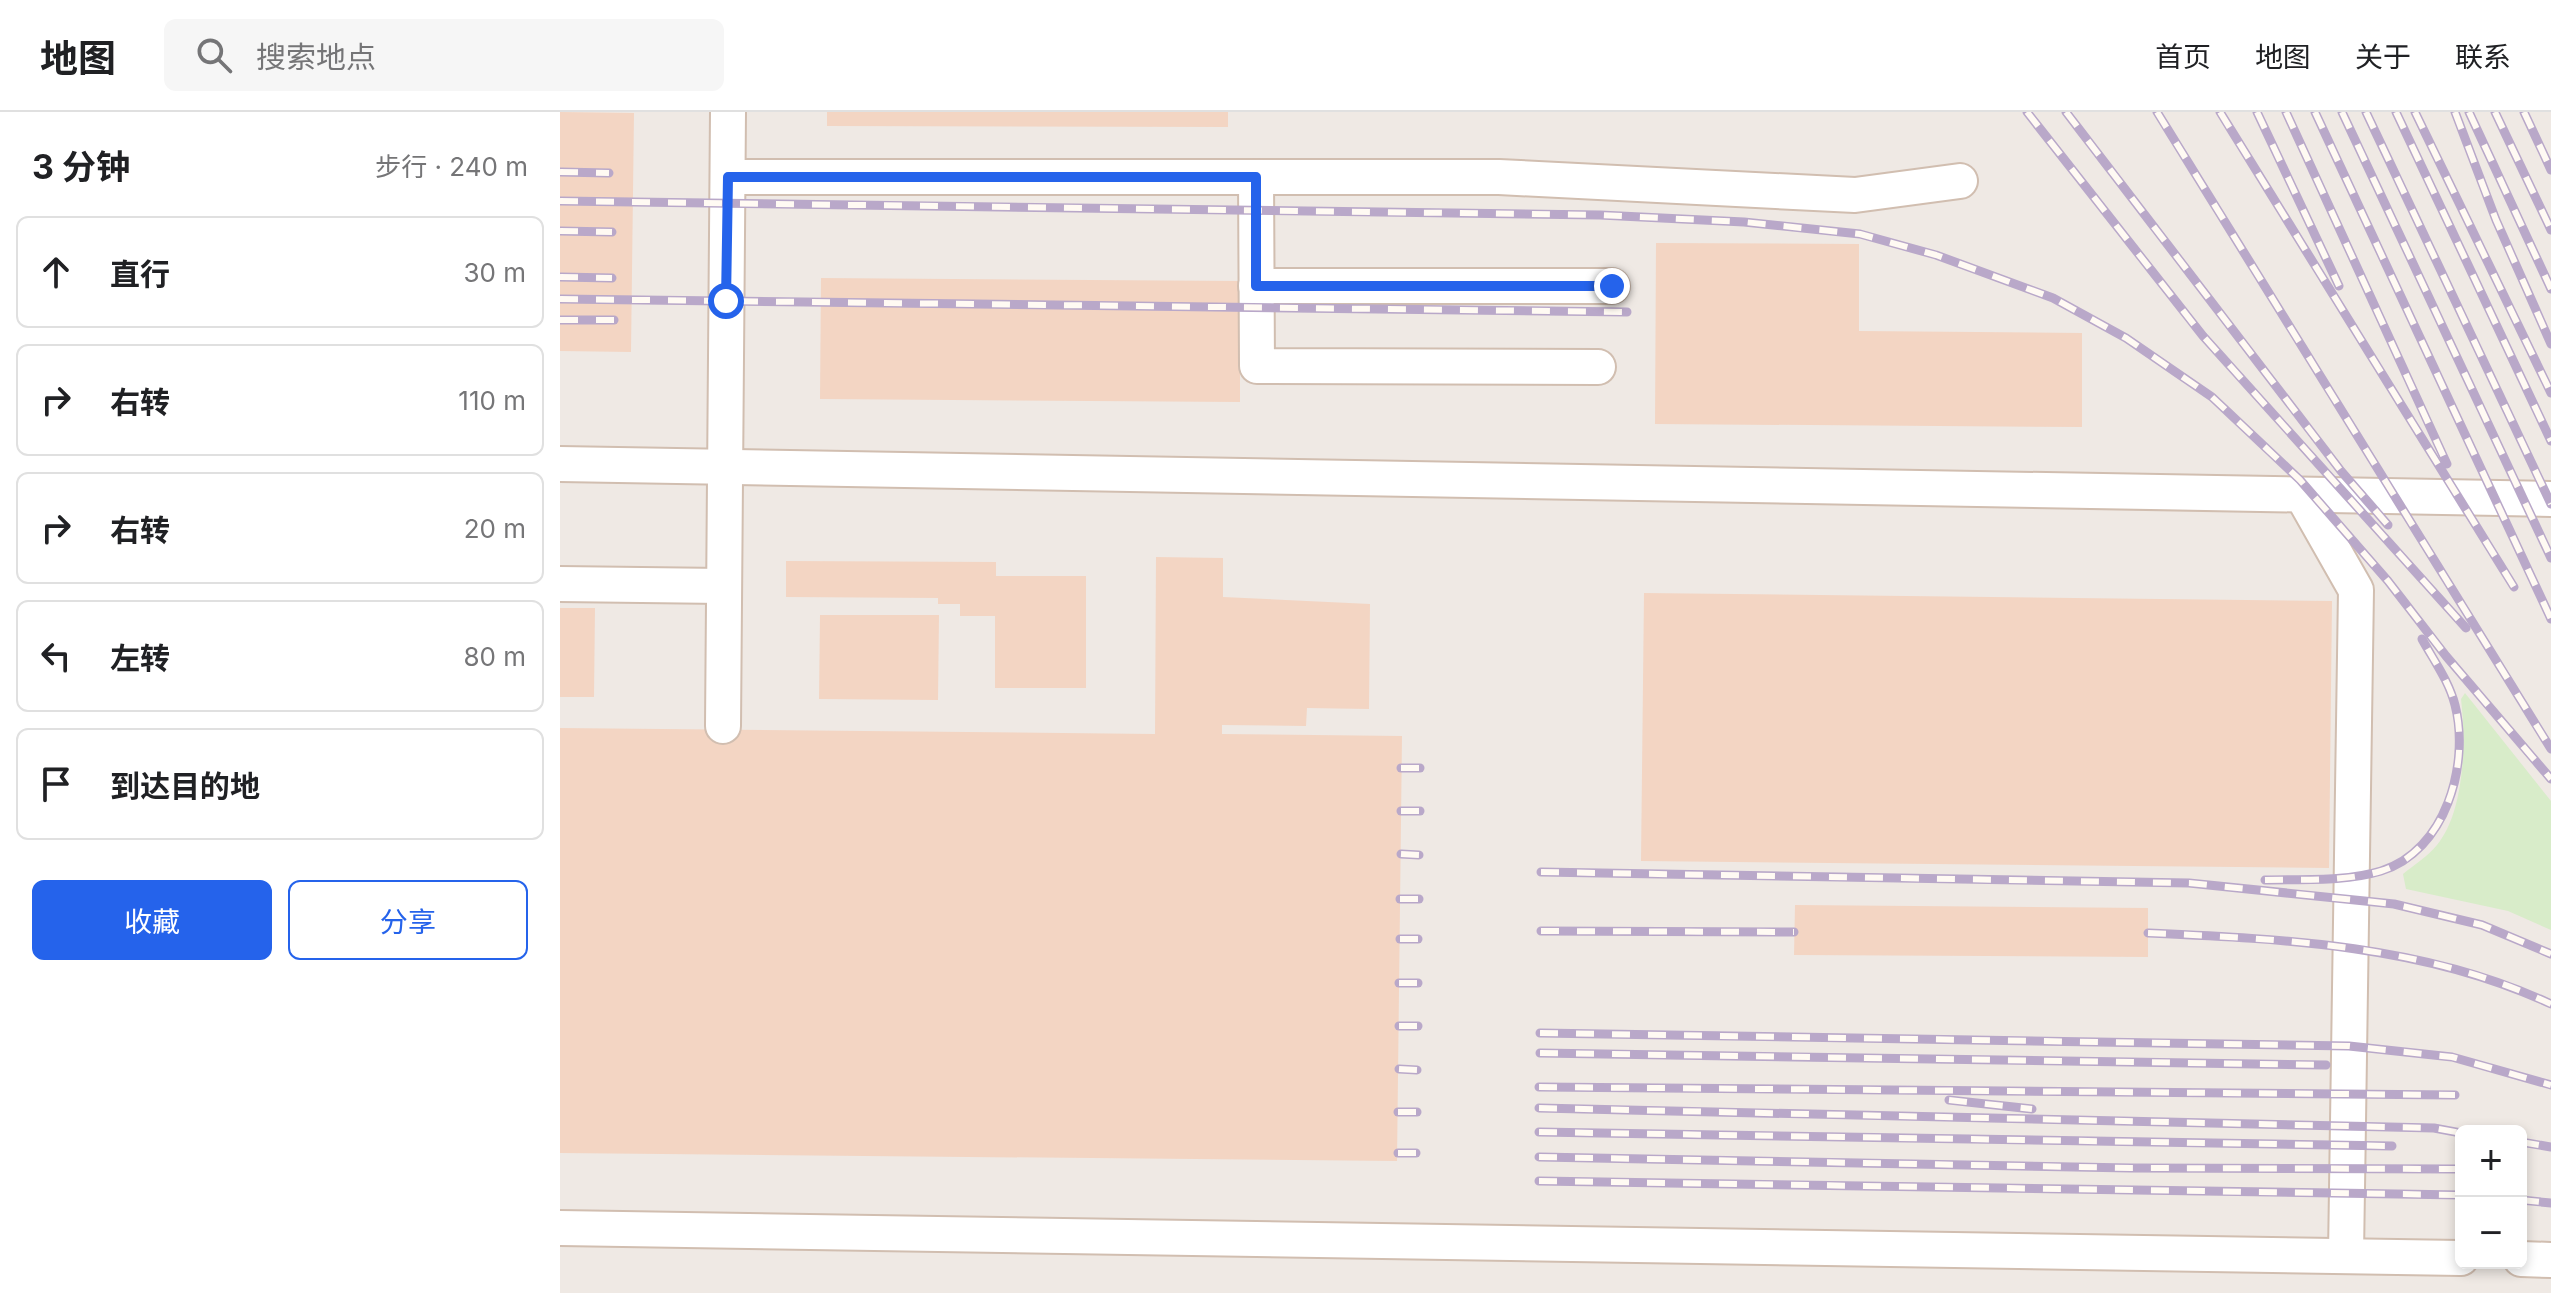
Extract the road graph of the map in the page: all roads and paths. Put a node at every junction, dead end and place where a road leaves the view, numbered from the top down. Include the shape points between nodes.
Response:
1 (728, 112) edge
2 (728, 177) junction
3 (1256, 177) junction
4 (1960, 181) dead end
5 (1256, 286) junction
6 (1612, 286) dead end
7 (1598, 367) dead end
8 (560, 464) edge
9 (724, 465) junction
10 (2302, 495) junction
11 (2551, 499) edge
12 (560, 584) edge
13 (723, 586) junction
14 (723, 726) dead end
15 (560, 1228) edge
16 (2346, 1255) junction
17 (2455, 1258) edge
18 (2527, 1259) edge
19 (2551, 1260) edge

1 - 2 street
2 - 3 street
2 - 9 street
3 - 4 street via 1499,177 1855,195
3 - 5 street
5 - 6 street
5 - 7 street via 1257,366
8 - 9 street
9 - 10 street
9 - 13 street
10 - 11 street
10 - 16 street via 2356,590
12 - 13 street
13 - 14 street
15 - 16 street
16 - 17 street
18 - 19 street

